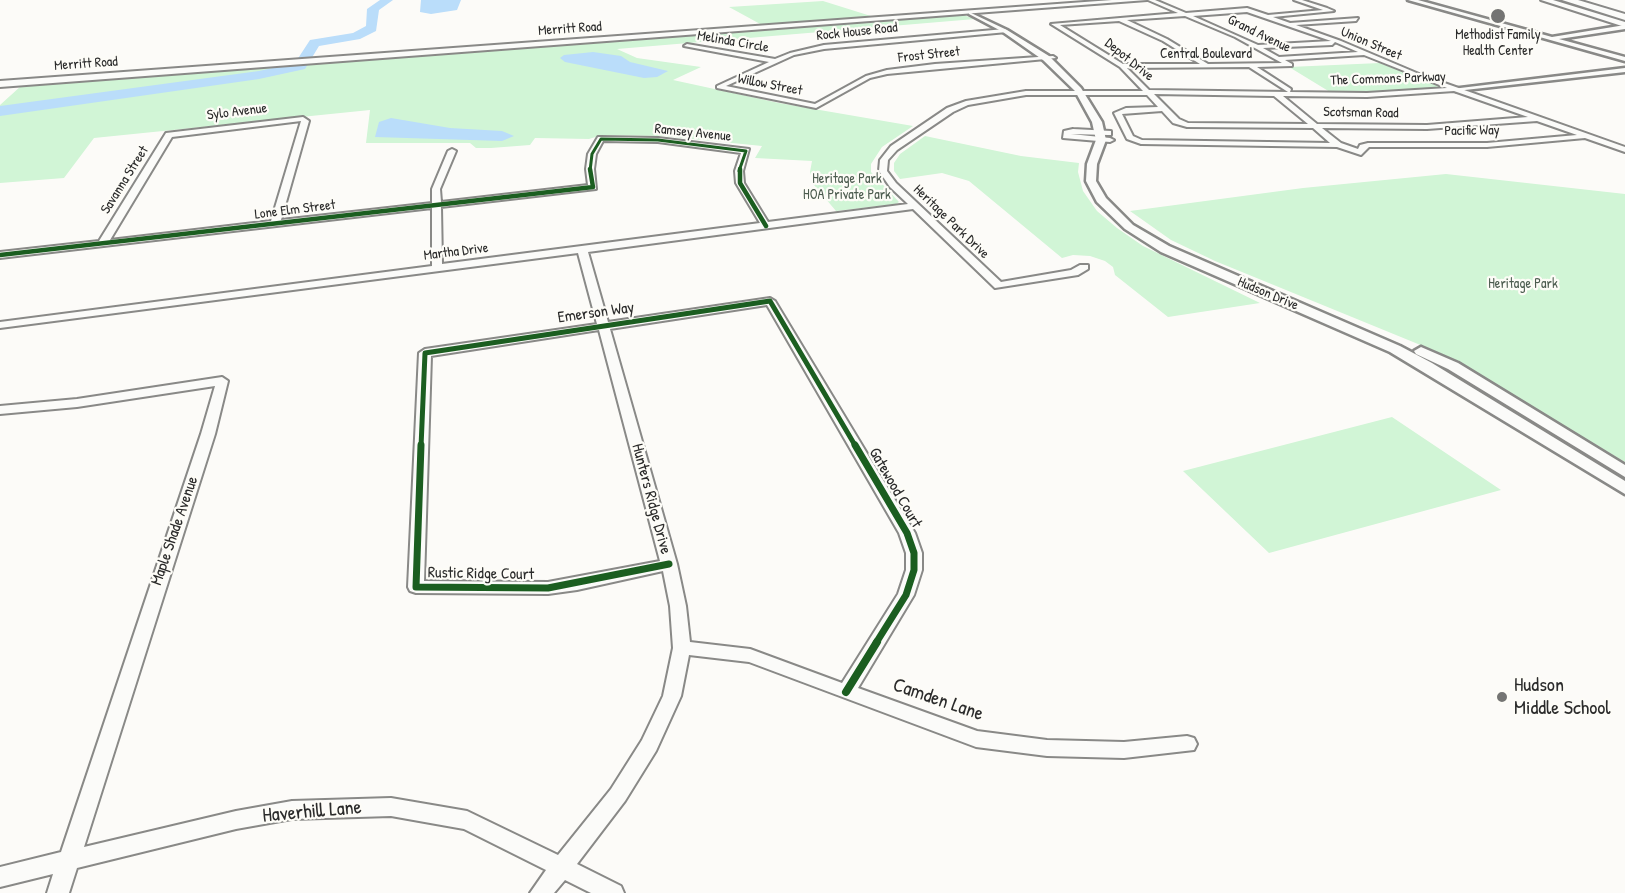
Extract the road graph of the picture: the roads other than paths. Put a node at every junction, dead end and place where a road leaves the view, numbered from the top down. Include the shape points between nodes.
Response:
1 (1144, 0) edge
2 (1151, 0) edge
3 (1297, 0) edge
4 (1411, 0) edge
5 (1419, 0) edge
6 (1545, 0) edge
7 (1567, 0) edge
8 (1600, 0) edge
9 (1198, 5) dead end
10 (1625, 7) edge
11 (1214, 10) junction
12 (1331, 11) junction
13 (974, 13) junction
14 (1182, 13) junction
15 (1265, 16) junction
16 (1625, 17) edge
17 (1118, 18) junction
18 (1287, 25) junction
19 (1625, 26) edge
20 (1006, 29) junction
21 (1551, 38) junction
22 (1339, 42) junction
23 (687, 46) dead end
24 (1259, 46) junction
25 (1366, 54) junction
26 (1050, 58) junction
27 (1281, 58) junction
28 (1625, 58) edge
29 (775, 61) junction
30 (1290, 65) joint
31 (1122, 66) junction
32 (1209, 67) junction
33 (1252, 67) junction
34 (1625, 70) edge
35 (0, 84) edge
36 (718, 87) joint
37 (1456, 89) junction
38 (1289, 90) dead end
39 (1084, 92) junction
40 (1150, 93) junction
41 (1276, 94) junction
42 (816, 106) joint
43 (1165, 109) junction
44 (1539, 119) junction
45 (1183, 124) joint
46 (1314, 126) junction
47 (174, 133) joint
48 (1105, 136) junction
49 (1587, 136) junction
50 (1338, 145) junction
51 (1625, 150) edge
52 (452, 151) dead end
53 (593, 187) joint
54 (436, 206) junction
55 (915, 206) junction
56 (275, 224) junction
57 (766, 226) junction
58 (102, 244) junction
59 (582, 249) junction
60 (0, 255) edge
61 (1084, 267) dead end
62 (437, 268) junction
63 (771, 301) joint
64 (0, 325) edge
65 (604, 326) junction
66 (425, 353) joint
67 (0, 410) edge
68 (1625, 472) edge
69 (1625, 489) edge
70 (669, 564) junction
71 (682, 648) junction
72 (846, 692) junction
73 (1187, 744) dead end
74 (68, 861) junction
75 (561, 865) junction
76 (0, 877) edge
77 (58, 893) edge
78 (541, 893) edge
79 (613, 893) edge

1 - 13 main road, Merritt Road
1 - 14 street, Grand Avenue
2 - 14 street, Grand Avenue
3 - 12 street
4 - 21 street
5 - 21 street
6 - 19 main road
7 - 16 highway
8 - 10 highway
9 - 11 street
11 - 14 street
11 - 15 street, Union Street via 1244,9
12 - 15 street
12 - 18 street via 1356,18
13 - 20 street
13 - 35 main road, Merritt Road
14 - 17 street
14 - 24 street, Grand Avenue
15 - 18 street, Union Street
17 - 31 street, Depot Drive via 1054,24
17 - 32 street
18 - 22 street, Union Street
19 - 21 street
20 - 26 street
20 - 29 street, Rock House Road via 844,44
21 - 28 street
22 - 24 street
22 - 25 street, Union Street
23 - 29 street, Melinda Circle
24 - 27 street, Grand Avenue
25 - 27 street
25 - 37 street, Union Street
26 - 39 street
26 - 42 street, Frost Street via 887,72 868,77
27 - 30 street, Grand Avenue
29 - 36 street, Rock House Road
30 - 33 street, Central Boulevard
31 - 32 street, Central Boulevard
31 - 40 street, Depot Drive
32 - 33 street, Central Boulevard
33 - 38 street
34 - 37 street, The Commons Parkway
36 - 42 street, Willow Street
37 - 41 street, The Commons Parkway via 1390,94
37 - 44 street, Union Street
39 - 40 street, The Commons Parkway
39 - 48 street
39 - 55 street, Heritage Park Drive via 1026,93 966,103 950,110 894,148 884,160 883,171
40 - 41 street, The Commons Parkway
40 - 43 street, Depot Drive
41 - 46 street
43 - 45 street, Depot Drive
43 - 50 street via 1119,112 1130,137 1136,141
44 - 46 street, Scotsman Road via 1449,127
44 - 49 street, Union Street
45 - 46 street, Scotsman Road
46 - 50 street
47 - 56 street, Sylo Avenue via 303,119
47 - 58 street, Savanna Street via 169,135
48 - 68 street, Hudson Drive via 1100,170 1105,191 1127,216 1153,235 1213,265 1453,366
48 - 69 street, Hudson Drive via 1092,164 1091,182 1101,200 1129,227 1182,257 1403,353
49 - 50 street, Pacific Way via 1487,145 1368,145 1361,153
49 - 51 street, Union Street
52 - 54 street via 436,189
53 - 54 street, Lone Elm Street
53 - 57 street, Ramsey Avenue via 592,154 601,139 658,140 746,151 739,171 740,183
54 - 56 street, Lone Elm Street
54 - 62 street
55 - 57 street, Martha Drive
55 - 61 street, Heritage Park Drive via 999,286 1074,273
56 - 58 street, Lone Elm Street
57 - 59 street, Martha Drive
58 - 60 street, Lone Elm Street
59 - 62 street, Martha Drive
59 - 65 street, Hunters Ridge Drive
62 - 64 street, Martha Drive
63 - 65 street, Emerson Way
63 - 72 street, Gatewood Court via 907,533 914,553 914,570 906,595
65 - 66 street, Emerson Way
65 - 70 street, Hunters Ridge Drive
66 - 70 street, Rustic Ridge Court via 416,587 549,588
67 - 74 street, Maple Shade Avenue via 77,403 222,381
70 - 71 street, Hunters Ridge Drive
71 - 72 street, Camden Lane via 750,656
71 - 75 street, Hunters Ridge Drive via 672,696 650,745 618,795
72 - 73 street, Camden Lane via 976,739 1047,748 1124,750
74 - 75 street, Haverhill Lane via 292,810 391,807 467,820
74 - 76 street, Haverhill Lane
74 - 77 street, Maple Shade Avenue
75 - 78 street, Hunters Ridge Drive
75 - 79 street, Haverhill Lane

